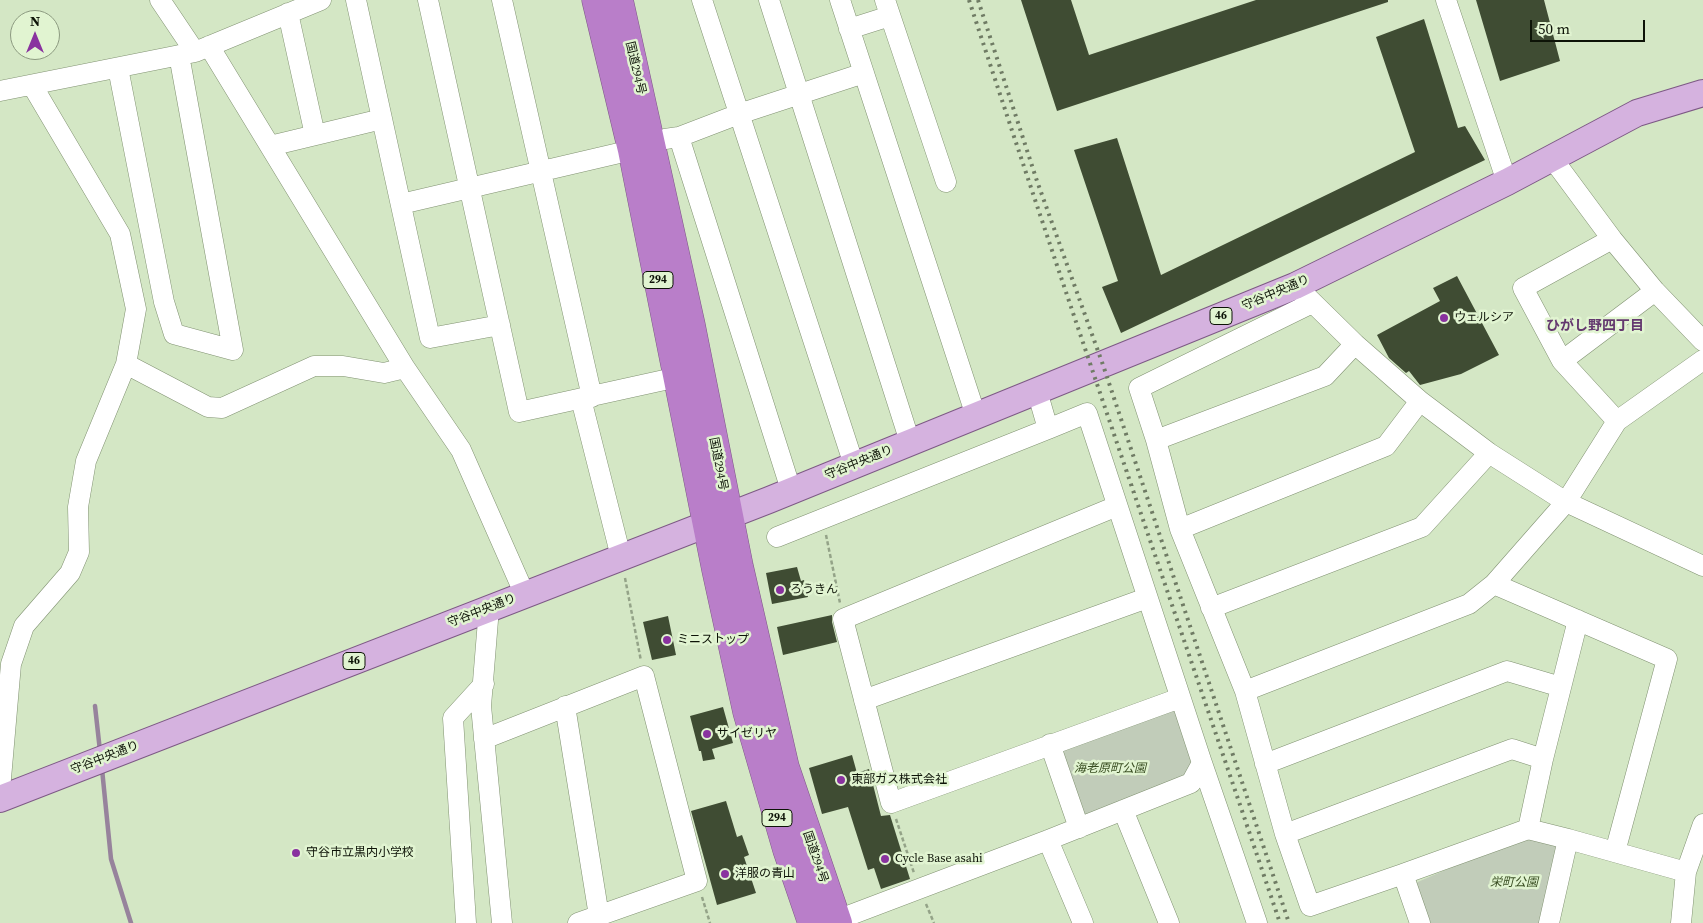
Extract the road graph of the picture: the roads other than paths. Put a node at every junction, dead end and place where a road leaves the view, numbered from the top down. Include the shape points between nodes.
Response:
1 (160, 0) edge
2 (321, 0) edge
3 (356, 0) edge
4 (428, 0) edge
5 (502, 0) edge
6 (596, 0) edge
7 (619, 0) edge
8 (702, 0) edge
9 (769, 0) edge
10 (840, 0) edge
11 (1446, 0) edge
12 (888, 8) edge
13 (288, 14) junction
14 (849, 29) junction
15 (194, 51) junction
16 (118, 68) junction
17 (864, 73) junction
18 (32, 85) junction
19 (0, 91) edge
20 (799, 93) junction
21 (1703, 93) edge
22 (739, 114) junction
23 (382, 119) junction
24 (315, 135) junction
25 (679, 137) junction
26 (270, 146) junction
27 (641, 146) junction
28 (1552, 158) junction
29 (540, 171) junction
30 (946, 182) dead end
31 (1507, 182) junction
32 (470, 188) junction
33 (401, 204) junction
34 (1612, 239) junction
35 (1655, 291) junction
36 (1304, 294) junction
37 (500, 325) junction
38 (1703, 341) edge
39 (1355, 344) junction
40 (1703, 360) edge
41 (1562, 361) junction
42 (126, 364) junction
43 (405, 368) junction
44 (678, 377) junction
45 (1037, 391) junction
46 (586, 398) junction
47 (1420, 401) junction
48 (976, 416) junction
49 (1617, 421) junction
50 (1048, 429) junction
51 (1156, 440) junction
52 (910, 442) junction
53 (1489, 453) junction
54 (854, 466) junction
55 (791, 490) junction
56 (1566, 502) junction
57 (1117, 506) junction
58 (718, 520) junction
59 (1180, 529) junction
60 (777, 537) dead end
61 (621, 557) junction
62 (1703, 566) edge
63 (1494, 584) junction
64 (525, 595) junction
65 (1148, 598) junction
66 (489, 608) junction
67 (1211, 608) junction
68 (1578, 620) junction
69 (484, 684) junction
70 (1561, 687) junction
71 (1244, 692) junction
72 (1180, 698) junction
73 (864, 700) junction
74 (565, 706) junction
75 (484, 739) junction
76 (1050, 744) junction
77 (1543, 759) junction
78 (1202, 763) junction
79 (1265, 764) junction
80 (0, 790) edge
81 (0, 799) edge
82 (1124, 810) junction
83 (1703, 824) edge
84 (1079, 828) junction
85 (1528, 828) junction
86 (1285, 834) junction
87 (1568, 839) junction
88 (1048, 840) junction
89 (1615, 852) junction
90 (1686, 872) junction
91 (1403, 874) junction
92 (1312, 915) edge
93 (599, 916) junction
94 (829, 922) edge
95 (1081, 922) edge
96 (466, 923) edge
97 (502, 923) edge
98 (578, 923) edge
99 (1169, 923) edge
100 (1257, 923) edge
101 (1420, 923) edge
102 (1549, 923) edge
103 (1681, 923) edge

1 - 15 street
2 - 13 street
3 - 23 street
4 - 32 street
5 - 29 street
6 - 27 highway, 国道294号 / 294
7 - 27 highway, 国道294号 / 294
8 - 22 street
9 - 20 street
10 - 14 street
11 - 31 street
12 - 14 street
12 - 30 street
13 - 15 street
13 - 24 street
14 - 17 street
15 - 16 street
15 - 16 street via 233,350 174,334 164,302
15 - 26 street
16 - 18 street
17 - 20 street
17 - 48 street
18 - 19 street
18 - 42 street via 120,234 136,309
20 - 22 street
20 - 52 street
21 - 28 main road, 守谷中央通り / 46 via 1637,113
22 - 25 street
22 - 54 street
23 - 24 street
23 - 33 street
24 - 26 street
25 - 27 street
25 - 55 street
26 - 43 street
27 - 29 street
27 - 44 highway, 国道294号 / 294
27 - 58 highway, 国道294号 / 294 via 691,325
28 - 31 main road, 守谷中央通り / 46
28 - 34 street
29 - 32 street
29 - 46 street
31 - 36 main road, 守谷中央通り / 46
32 - 33 street
32 - 37 street
33 - 37 street via 430,338
34 - 35 street
34 - 41 street via 1523,288
35 - 38 street
35 - 41 street
36 - 39 street
36 - 45 main road, 守谷中央通り / 46
36 - 51 street via 1139,388
37 - 46 street via 519,412
39 - 47 street
39 - 51 street via 1325,376
40 - 49 street
41 - 49 street
42 - 43 street via 208,407 222,408 314,366 343,366 384,373
42 - 80 street via 86,461 78,507 78,552 70,572 24,626 11,664
43 - 64 street via 462,450
44 - 46 street
44 - 58 highway, 国道294号 / 294
45 - 48 main road, 守谷中央通り / 46
45 - 50 street
46 - 61 street
47 - 53 street
47 - 59 street via 1386,446
48 - 52 main road, 守谷中央通り / 46
49 - 56 street
50 - 57 street via 1087,413
50 - 60 street
51 - 59 street
52 - 54 main road, 守谷中央通り / 46
53 - 56 street
53 - 67 street via 1422,527
54 - 55 main road, 守谷中央通り / 46
55 - 58 main road, 守谷中央通り / 46
56 - 62 street
56 - 63 street
57 - 65 street
57 - 73 street via 843,619
58 - 61 main road, 守谷中央通り / 46
58 - 94 highway, 国道294号 / 294
59 - 67 street
61 - 64 main road, 守谷中央通り / 46
63 - 68 street
63 - 71 street via 1469,604
64 - 66 main road, 守谷中央通り / 46
65 - 72 street
65 - 73 street
66 - 69 street
66 - 81 main road, 守谷中央通り / 46
67 - 71 street
68 - 70 street
68 - 89 street via 1667,659
69 - 75 street
69 - 96 street via 453,718
70 - 77 street
70 - 79 street via 1507,671
71 - 79 street
72 - 76 street
72 - 78 street
73 - 76 street via 891,803
74 - 75 street
74 - 93 street
74 - 93 street via 644,676 697,881
75 - 97 street
76 - 84 street
77 - 85 street
77 - 86 street via 1512,749
78 - 82 street via 1191,783
78 - 100 street
79 - 86 street
82 - 84 street
82 - 99 street
83 - 90 street
84 - 88 street
85 - 87 street
85 - 91 street
86 - 92 street
87 - 89 street
87 - 102 street
88 - 94 street
88 - 95 street
89 - 90 street
90 - 103 street
91 - 92 street
91 - 101 street
93 - 98 street

